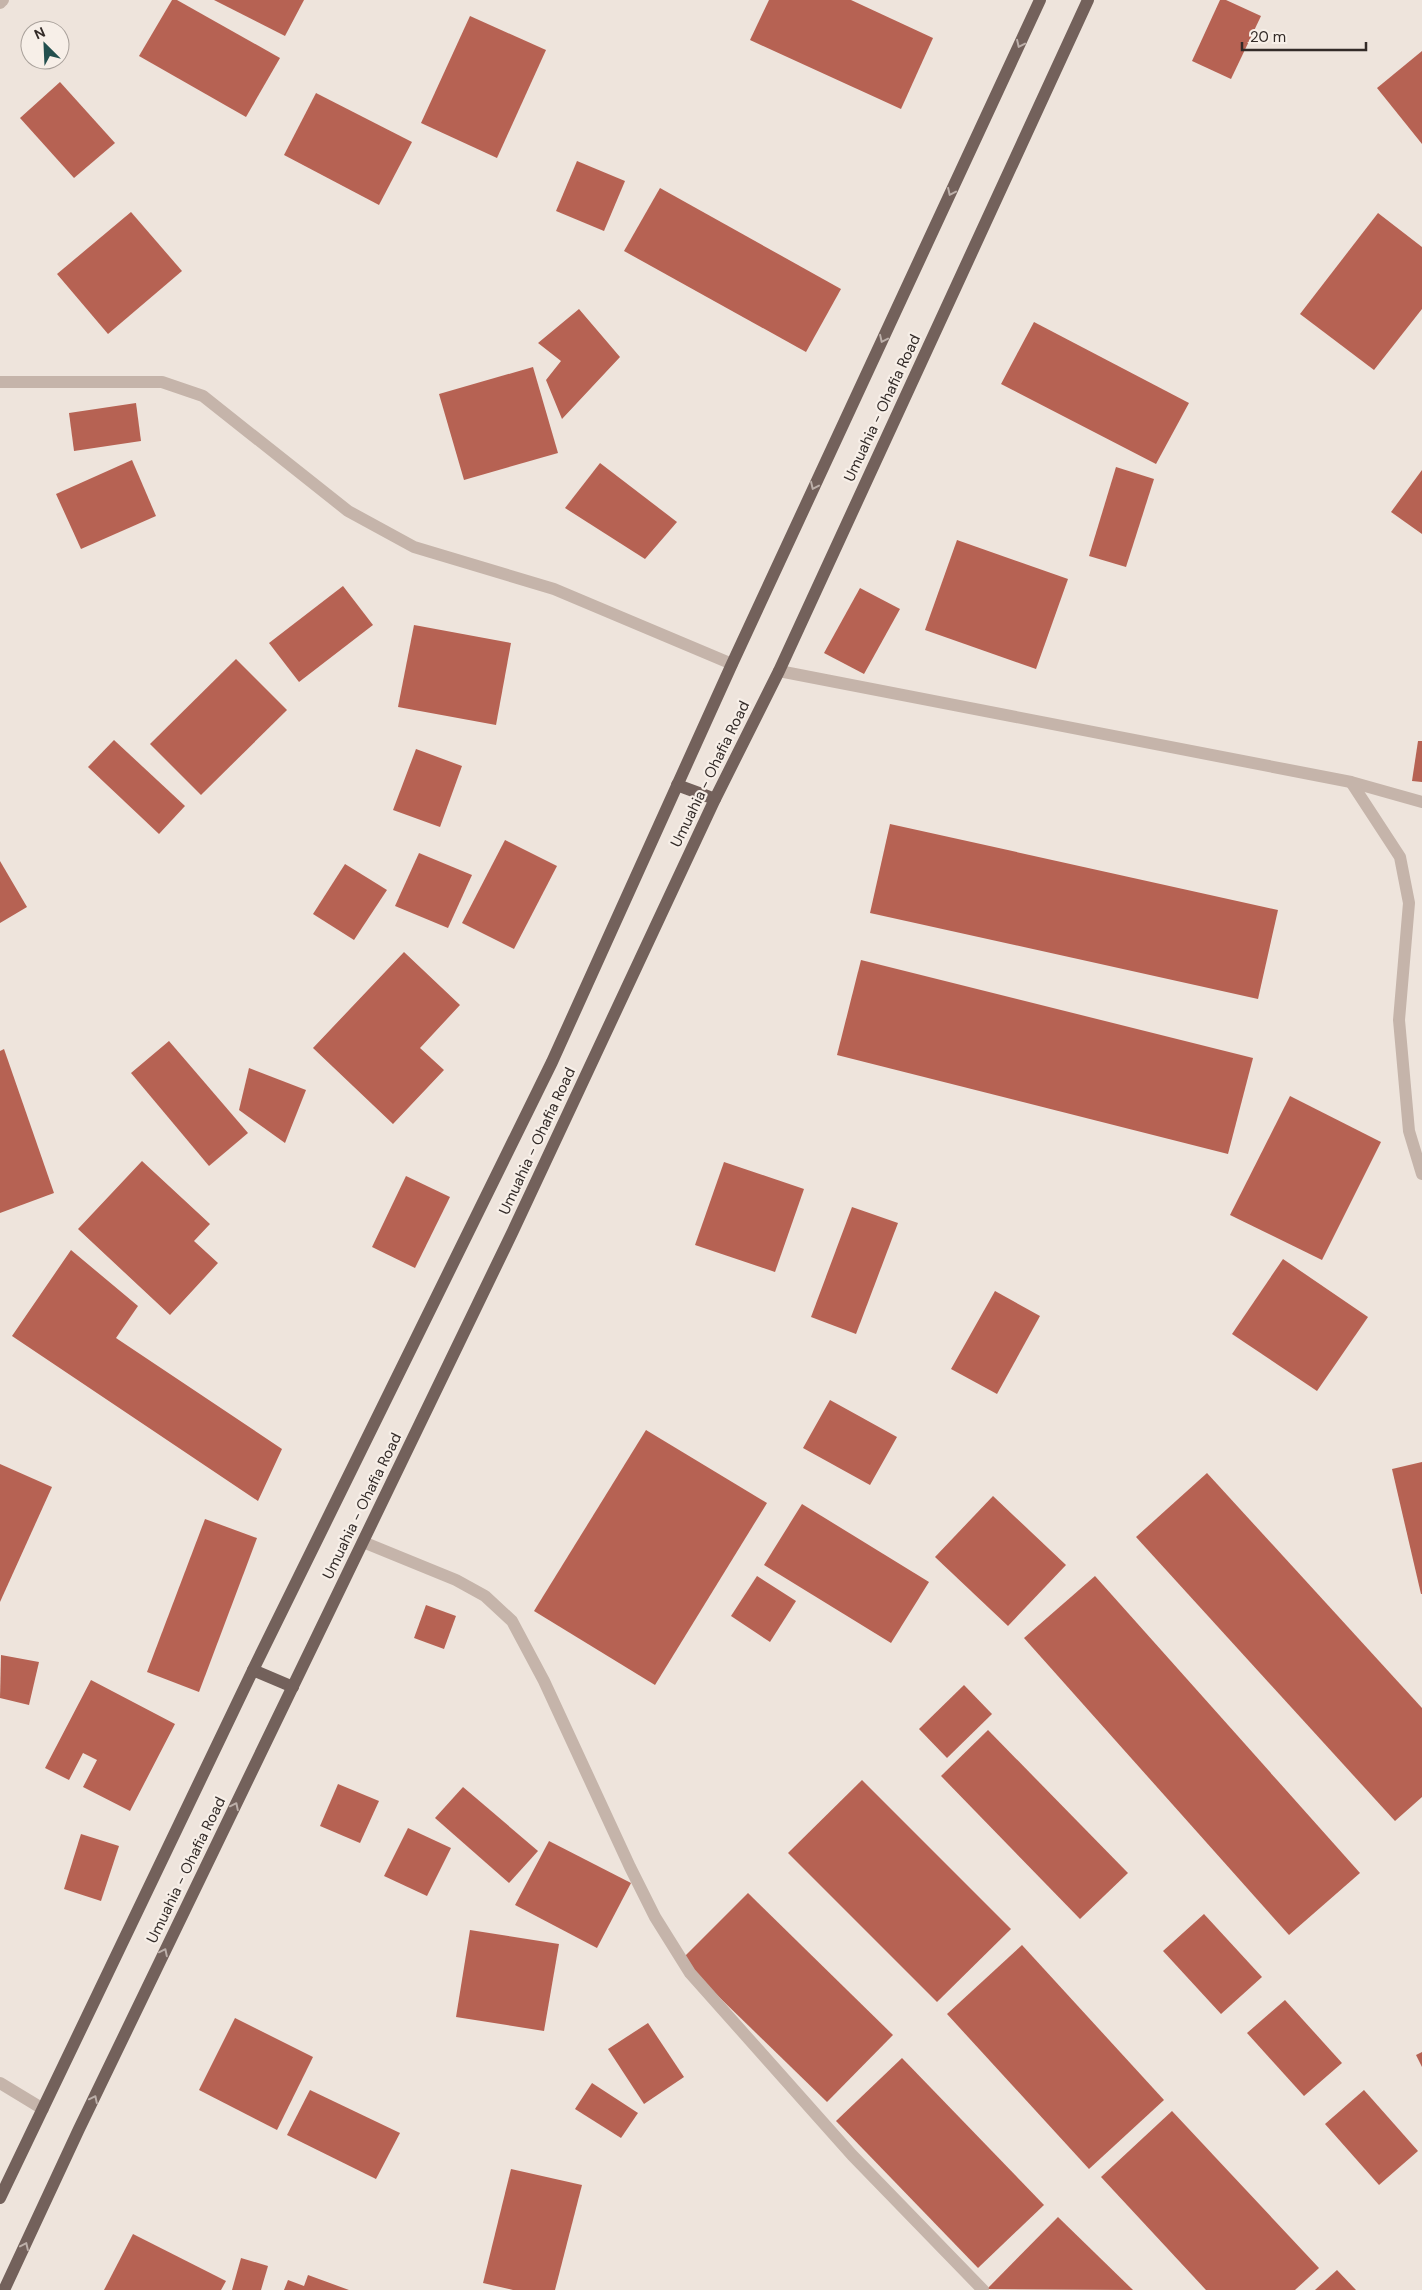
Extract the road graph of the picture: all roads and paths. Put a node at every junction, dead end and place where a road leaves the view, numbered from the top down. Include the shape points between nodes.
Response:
1 (4, 0) edge
2 (1040, 0) edge
3 (1088, 0) edge
4 (0, 3) edge
5 (0, 382) edge
6 (732, 664) junction
7 (779, 670) junction
8 (1351, 782) junction
9 (677, 785) junction
10 (715, 799) junction
11 (1422, 802) edge
12 (1422, 1174) edge
13 (363, 1542) junction
14 (253, 1670) junction
15 (293, 1687) junction
16 (0, 2083) edge
17 (43, 2109) junction
18 (0, 2198) edge
19 (4, 2290) edge
20 (983, 2290) edge

1 - 4 street
2 -> 6 main road, Umuahia - Ohafia Road
3 - 7 main road, Umuahia - Ohafia Road
5 - 6 street via 162,382 203,396 348,511 414,546 554,589
6 - 9 main road, Umuahia - Ohafia Road
7 - 8 street
7 - 10 main road, Umuahia - Ohafia Road
8 - 11 street
8 - 12 street via 1400,857 1409,903 1399,1020 1409,1131
9 - 10 main road
9 - 14 main road, Umuahia - Ohafia Road via 552,1062
10 - 13 main road, Umuahia - Ohafia Road
13 - 15 main road, Umuahia - Ohafia Road
13 - 20 street via 456,1580 485,1596 512,1621 544,1681 655,1917 690,1973 852,2154
14 - 15 main road
14 - 17 main road, Umuahia - Ohafia Road
19 -> 15 main road, Umuahia - Ohafia Road
16 - 17 street
17 - 18 main road, Umuahia - Ohafia Road

